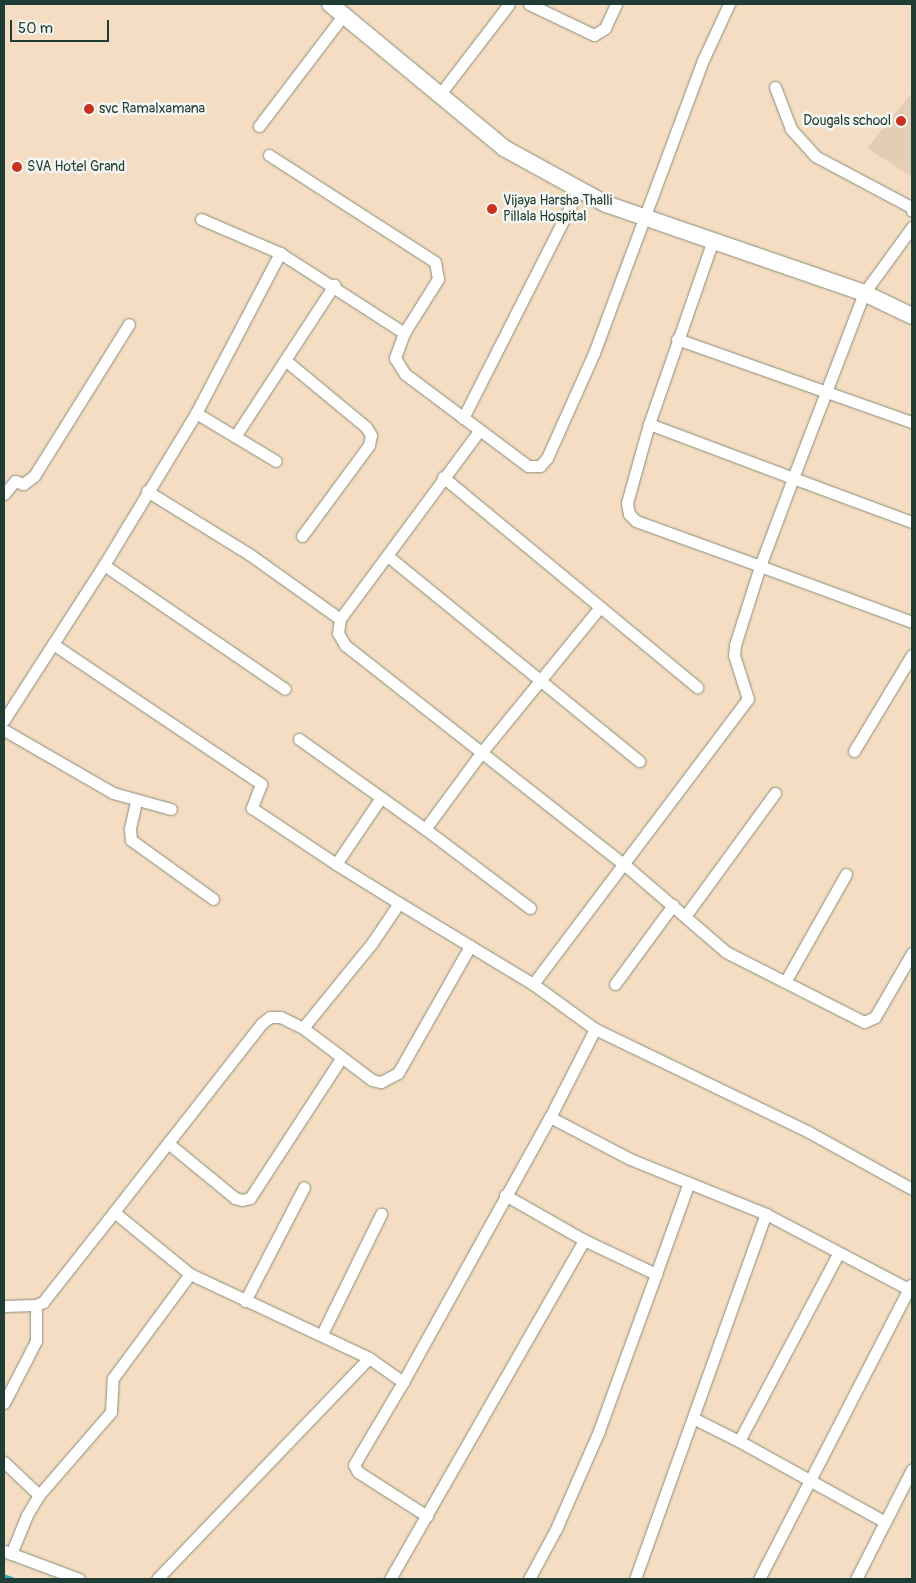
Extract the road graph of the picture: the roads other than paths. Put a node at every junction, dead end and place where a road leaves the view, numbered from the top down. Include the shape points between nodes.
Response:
1 (330, 4) edge
2 (509, 4) edge
3 (529, 4) edge
4 (616, 4) edge
5 (730, 4) edge
6 (344, 13) junction
7 (776, 87) dead end
8 (440, 94) junction
9 (259, 126) dead end
10 (270, 154) dead end
11 (579, 189) junction
12 (912, 211) edge
13 (201, 219) dead end
14 (645, 219) junction
15 (912, 227) edge
16 (712, 243) junction
17 (280, 253) junction
18 (334, 285) junction
19 (864, 293) junction
20 (912, 316) edge
21 (129, 324) dead end
22 (404, 333) junction
23 (677, 339) junction
24 (284, 360) junction
25 (824, 392) junction
26 (196, 413) junction
27 (463, 418) junction
28 (912, 422) edge
29 (649, 424) junction
30 (480, 430) junction
31 (236, 435) junction
32 (276, 461) dead end
33 (443, 477) junction
34 (794, 478) junction
35 (147, 491) junction
36 (4, 494) edge
37 (912, 522) edge
38 (302, 536) dead end
39 (389, 557) junction
40 (104, 565) junction
41 (760, 566) junction
42 (600, 608) junction
43 (340, 619) junction
44 (912, 622) edge
45 (53, 644) junction
46 (912, 656) edge
47 (542, 680) junction
48 (697, 687) dead end
49 (285, 689) dead end
50 (4, 720) edge
51 (4, 730) edge
52 (299, 739) dead end
53 (854, 751) dead end
54 (481, 753) junction
55 (639, 761) dead end
56 (775, 793) dead end
57 (380, 799) junction
58 (136, 802) junction
59 (171, 809) dead end
60 (425, 830) junction
61 (336, 864) junction
62 (624, 864) junction
63 (846, 874) dead end
64 (213, 899) dead end
65 (399, 903) junction
66 (673, 905) junction
67 (530, 908) dead end
68 (686, 916) junction
69 (470, 946) junction
70 (912, 953) edge
71 (785, 982) junction
72 (533, 984) junction
73 (615, 984) dead end
74 (303, 1028) junction
75 (595, 1029) junction
76 (342, 1057) junction
77 (550, 1116) junction
78 (168, 1143) junction
79 (688, 1184) junction
80 (304, 1187) dead end
81 (912, 1189) edge
82 (505, 1195) junction
83 (114, 1212) junction
84 (381, 1214) dead end
85 (766, 1214) junction
86 (584, 1240) junction
87 (838, 1254) junction
88 (190, 1274) junction
89 (656, 1274) junction
90 (911, 1288) edge
91 (245, 1301) junction
92 (36, 1305) junction
93 (4, 1306) edge
94 (322, 1334) junction
95 (369, 1358) junction
96 (403, 1382) junction
97 (4, 1403) edge
98 (693, 1418) junction
99 (739, 1441) junction
100 (4, 1462) edge
101 (912, 1469) edge
102 (811, 1480) junction
103 (39, 1495) junction
104 (428, 1516) junction
105 (885, 1522) junction
106 (8, 1552) edge
107 (79, 1579) edge
108 (157, 1579) edge
109 (390, 1579) edge
110 (529, 1579) edge
111 (635, 1579) edge
112 (759, 1579) edge
113 (856, 1579) edge

1 - 6 street
2 - 8 street
3 - 4 street via 594,35 605,28
5 - 14 street via 704,58
6 - 8 street
6 - 9 street
7 - 12 street via 791,129 814,156 911,207
8 - 11 street via 504,148
10 - 22 street via 435,262 438,279
11 - 14 street
11 - 27 street
13 - 17 street
14 - 16 street
14 - 30 street via 594,353 547,458 540,466 528,466
15 - 19 street
16 - 19 street
16 - 23 street
17 - 18 street
17 - 26 street
18 - 22 street
18 - 24 street
19 - 20 street
19 - 25 street
21 - 36 street via 34,476 23,484 14,481
22 - 27 street via 395,358 398,368
23 - 25 street
23 - 29 street
24 - 31 street
24 - 38 street via 371,435 369,445
25 - 28 street
25 - 34 street
26 - 31 street
26 - 35 street
27 - 30 street
29 - 34 street
29 - 41 street via 627,503 629,514 636,521
30 - 33 street
31 - 32 street
33 - 39 street
33 - 42 street
34 - 37 street
34 - 41 street
35 - 40 street
35 - 43 street via 249,554
39 - 43 street
39 - 47 street
40 - 45 street
40 - 49 street
41 - 44 street
41 - 62 street via 735,645 734,655 748,692 746,705
42 - 47 street
42 - 48 street
43 - 54 street via 338,634 345,645
45 - 50 street
45 - 61 street via 261,784 252,808
46 - 53 street
47 - 54 street
47 - 55 street
51 - 58 street via 92,782
52 - 57 street
54 - 60 street
54 - 62 street
56 - 68 street
57 - 60 street
57 - 61 street
58 - 59 street
58 - 64 street via 131,840
60 - 67 street
61 - 65 street
62 - 66 street
62 - 72 street
63 - 71 street
65 - 69 street
65 - 74 street via 372,943
66 - 68 street
66 - 73 street
68 - 71 street via 726,952
69 - 72 street
69 - 76 street via 393,1077 381,1082 372,1080
70 - 71 street via 870,1021 858,1020
72 - 75 street
74 - 76 street
74 - 78 street via 280,1017 270,1017 262,1023
75 - 77 street
75 - 81 street via 807,1131
76 - 78 street via 250,1198 235,1198
77 - 79 street via 630,1159
77 - 82 street
78 - 83 street
79 - 85 street
79 - 89 street
80 - 91 street
82 - 86 street
82 - 96 street
83 - 88 street
83 - 92 street via 50,1294
84 - 94 street
85 - 87 street
85 - 98 street
86 - 89 street
86 - 104 street
87 - 90 street
87 - 99 street
88 - 91 street
88 - 103 street via 113,1378 110,1390 114,1406 111,1412
89 - 110 street via 599,1431 556,1529
90 - 102 street
91 - 94 street
92 - 93 street
92 - 97 street via 36,1341
94 - 95 street
95 - 96 street
95 - 108 street
96 - 104 street via 354,1465 358,1472
98 - 99 street
98 - 111 street
99 - 102 street
100 - 103 street
101 - 105 street
102 - 105 street
102 - 112 street
103 - 106 street
104 - 109 street
105 - 113 street
106 - 107 street

